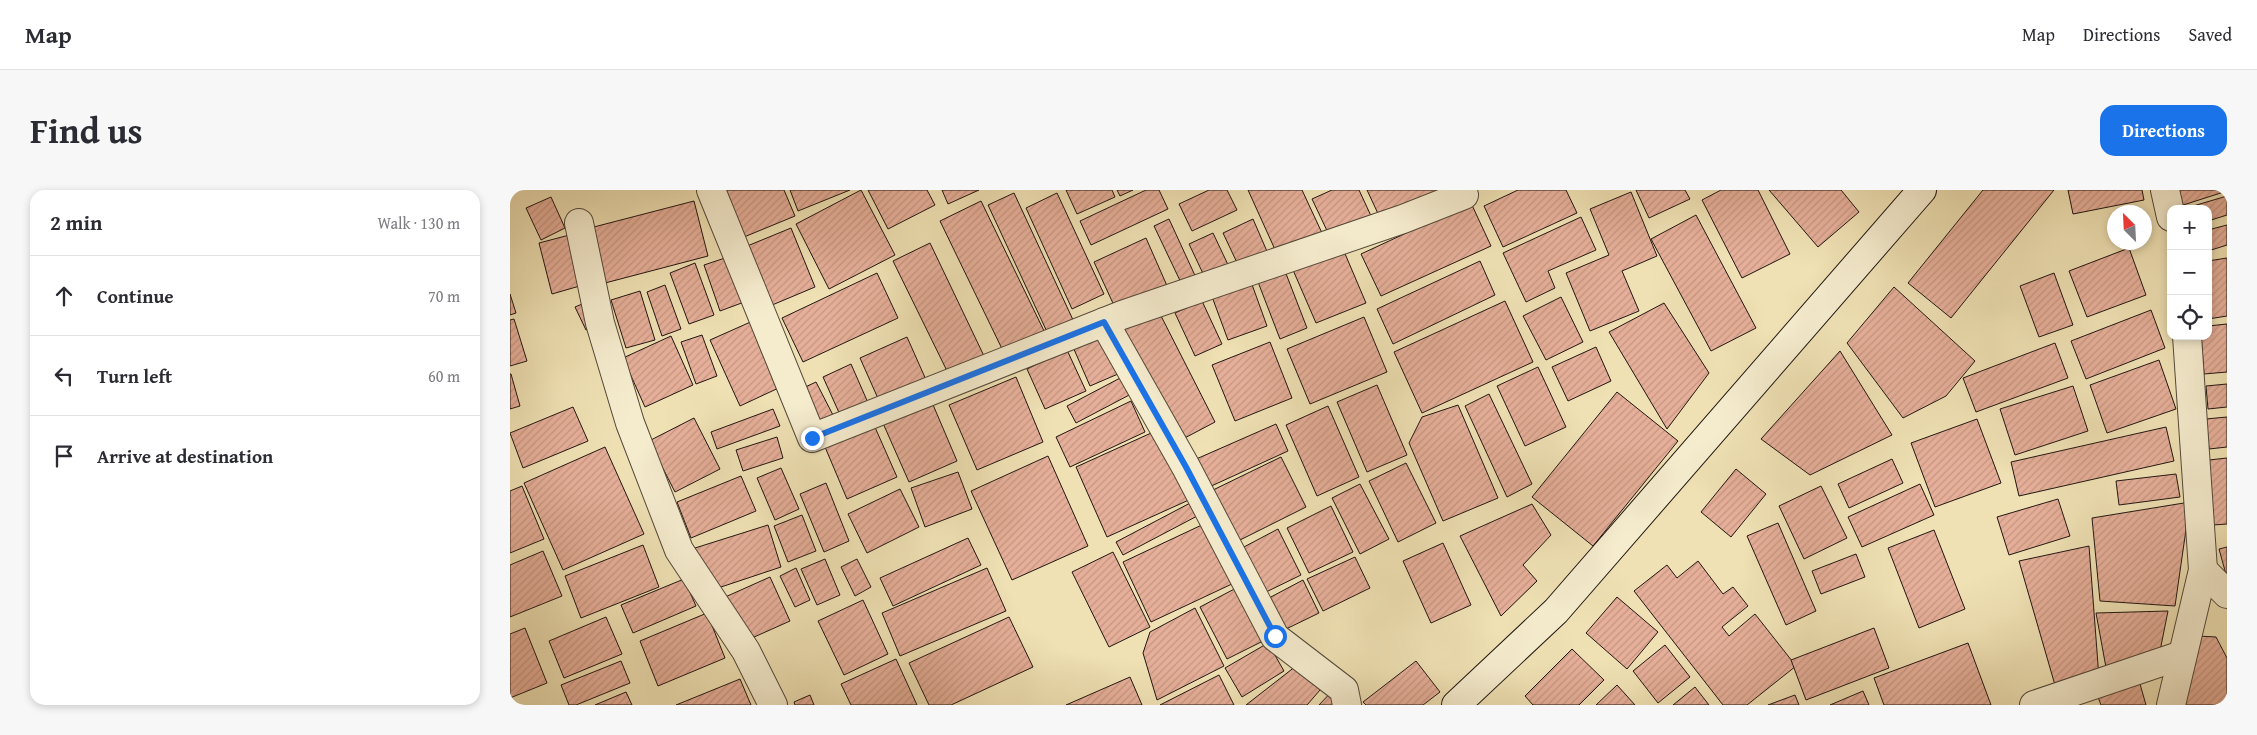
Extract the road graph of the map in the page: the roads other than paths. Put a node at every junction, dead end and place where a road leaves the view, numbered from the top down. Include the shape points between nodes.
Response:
1 (711, 190) edge
2 (1922, 190) edge
3 (2165, 190) edge
4 (1464, 195) dead end
5 (2168, 205) edge
6 (580, 223) dead end
7 (1104, 322) junction
8 (2187, 340) edge
9 (2203, 570) junction
10 (2227, 594) edge
11 (2182, 654) junction
12 (1460, 704) edge
13 (773, 705) edge
14 (1347, 705) edge
15 (2034, 705) edge
16 (2171, 705) edge

1 - 7 street via 812,438
2 - 12 street via 1556,610
3 - 5 street
4 - 7 street
6 - 13 street via 600,323 630,423 679,550 746,650
7 - 14 street via 1186,467 1275,636 1344,690
8 - 9 street
9 - 10 street
9 - 11 street
11 - 15 street
11 - 16 street

